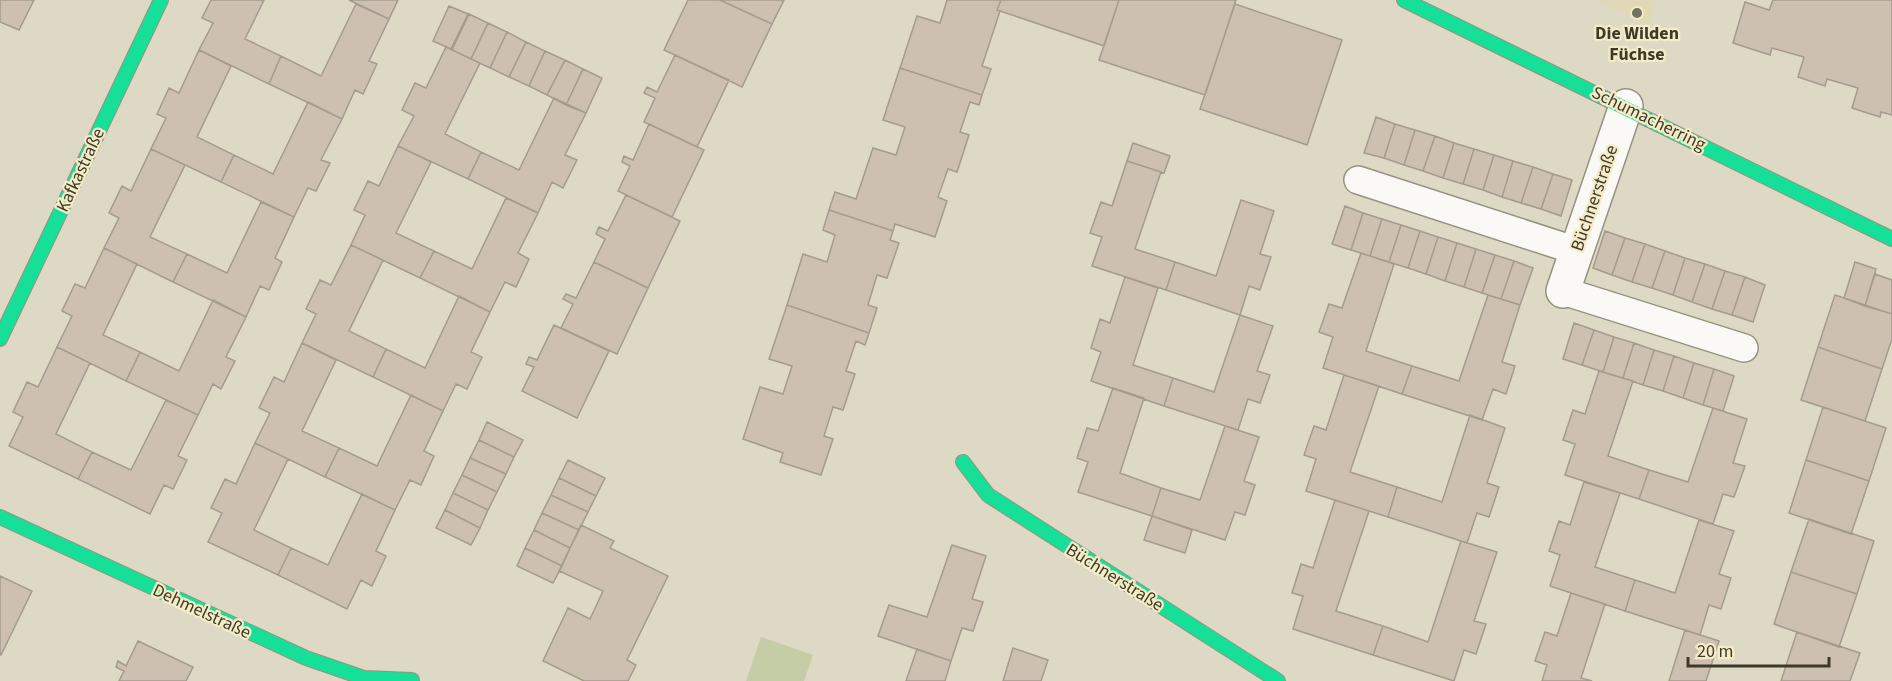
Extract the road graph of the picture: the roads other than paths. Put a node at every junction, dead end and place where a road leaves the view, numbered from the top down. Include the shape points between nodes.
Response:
1 (161, 0) edge
2 (1404, 0) edge
3 (1626, 106) junction
4 (1358, 180) dead end
5 (1892, 239) edge
6 (1577, 251) junction
7 (1563, 291) joint
8 (0, 338) edge
9 (1744, 348) dead end
10 (963, 462) dead end
11 (0, 517) edge
12 (412, 680) edge
13 (1278, 681) edge

1 - 8 street, Kafkastraße
2 - 3 street, Schumacherring
3 - 5 street, Schumacherring
3 - 6 street, Büchnerstraße
4 - 6 lane
6 - 7 street, Büchnerstraße
7 - 9 lane
10 - 13 street, Büchnerstraße via 988,495
11 - 12 street, Dehmelstraße via 306,658 364,678

